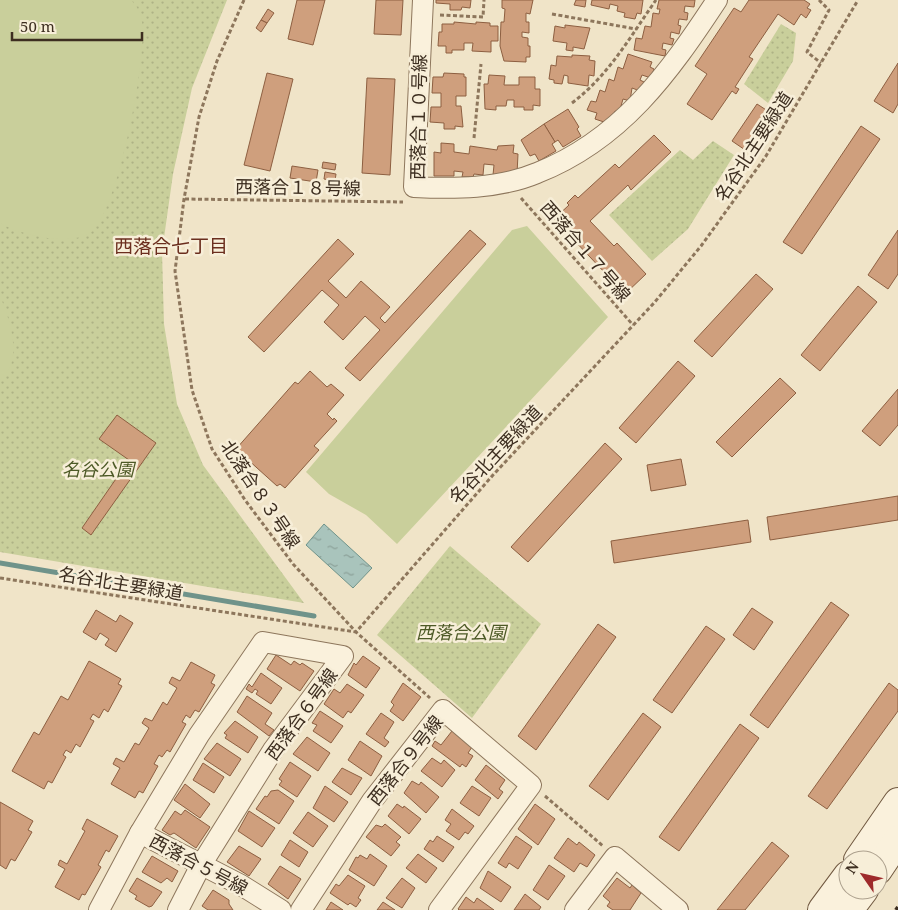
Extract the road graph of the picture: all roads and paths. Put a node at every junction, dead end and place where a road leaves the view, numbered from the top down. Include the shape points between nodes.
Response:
1 (244, 0) edge
2 (484, 0) edge
3 (656, 0) edge
4 (717, 0) edge
5 (819, 0) edge
6 (858, 0) edge
7 (422, 7) edge
8 (552, 14) dead end
9 (636, 29) junction
10 (821, 63) junction
11 (481, 64) dead end
12 (572, 103) dead end
13 (474, 138) dead end
14 (518, 194) dead end
15 (184, 199) junction
16 (411, 202) dead end
17 (633, 325) junction
18 (0, 578) edge
19 (356, 632) junction
20 (443, 710) junction
21 (531, 785) junction
22 (898, 802) edge
23 (140, 833) junction
24 (898, 840) edge
25 (865, 850) edge
26 (888, 855) edge
27 (615, 857) junction
28 (201, 865) junction
29 (838, 888) edge
30 (99, 910) edge
31 (178, 910) edge
32 (281, 910) edge
33 (301, 910) edge
34 (439, 910) edge
35 (575, 910) edge
36 (678, 910) edge
37 (822, 910) edge

1 - 15 path, 北落合８３号線 via 217,61 199,117
2 - 7 path via 483,17
3 - 9 path
4 - 7 street, 西落合１０号線 via 666,73 636,108 603,136 536,174 472,187 414,187
5 - 10 path via 829,10 806,52
6 - 10 path, 名谷北主要緑道
8 - 9 path
9 - 12 path via 593,87
10 - 17 path, 名谷北主要緑道 via 736,200 695,254
11 - 13 path
14 - 17 path, 西落合１７号線
15 - 16 path, 西落合１８号線
15 - 19 path, 北落合８３号線 via 176,271 182,334 192,390 212,449 293,564
17 - 19 path, 名谷北主要緑道 via 493,475
18 - 19 path, 名谷北主要緑道
19 - 20 path, 北落合８３号線
20 - 21 street, 西落合９号線
20 - 33 street, 西落合９号線 via 372,801
21 - 27 path
21 - 34 street
22 - 25 street
23 - 28 street, 西落合５号線
23 - 28 street, 西落合６号線 via 199,735 263,642 344,656 273,750
23 - 30 street, 西落合５号線
24 - 26 street
27 - 35 street
27 - 36 street
28 - 31 street, 西落合６号線
28 - 32 street, 西落合５号線
29 - 37 street

